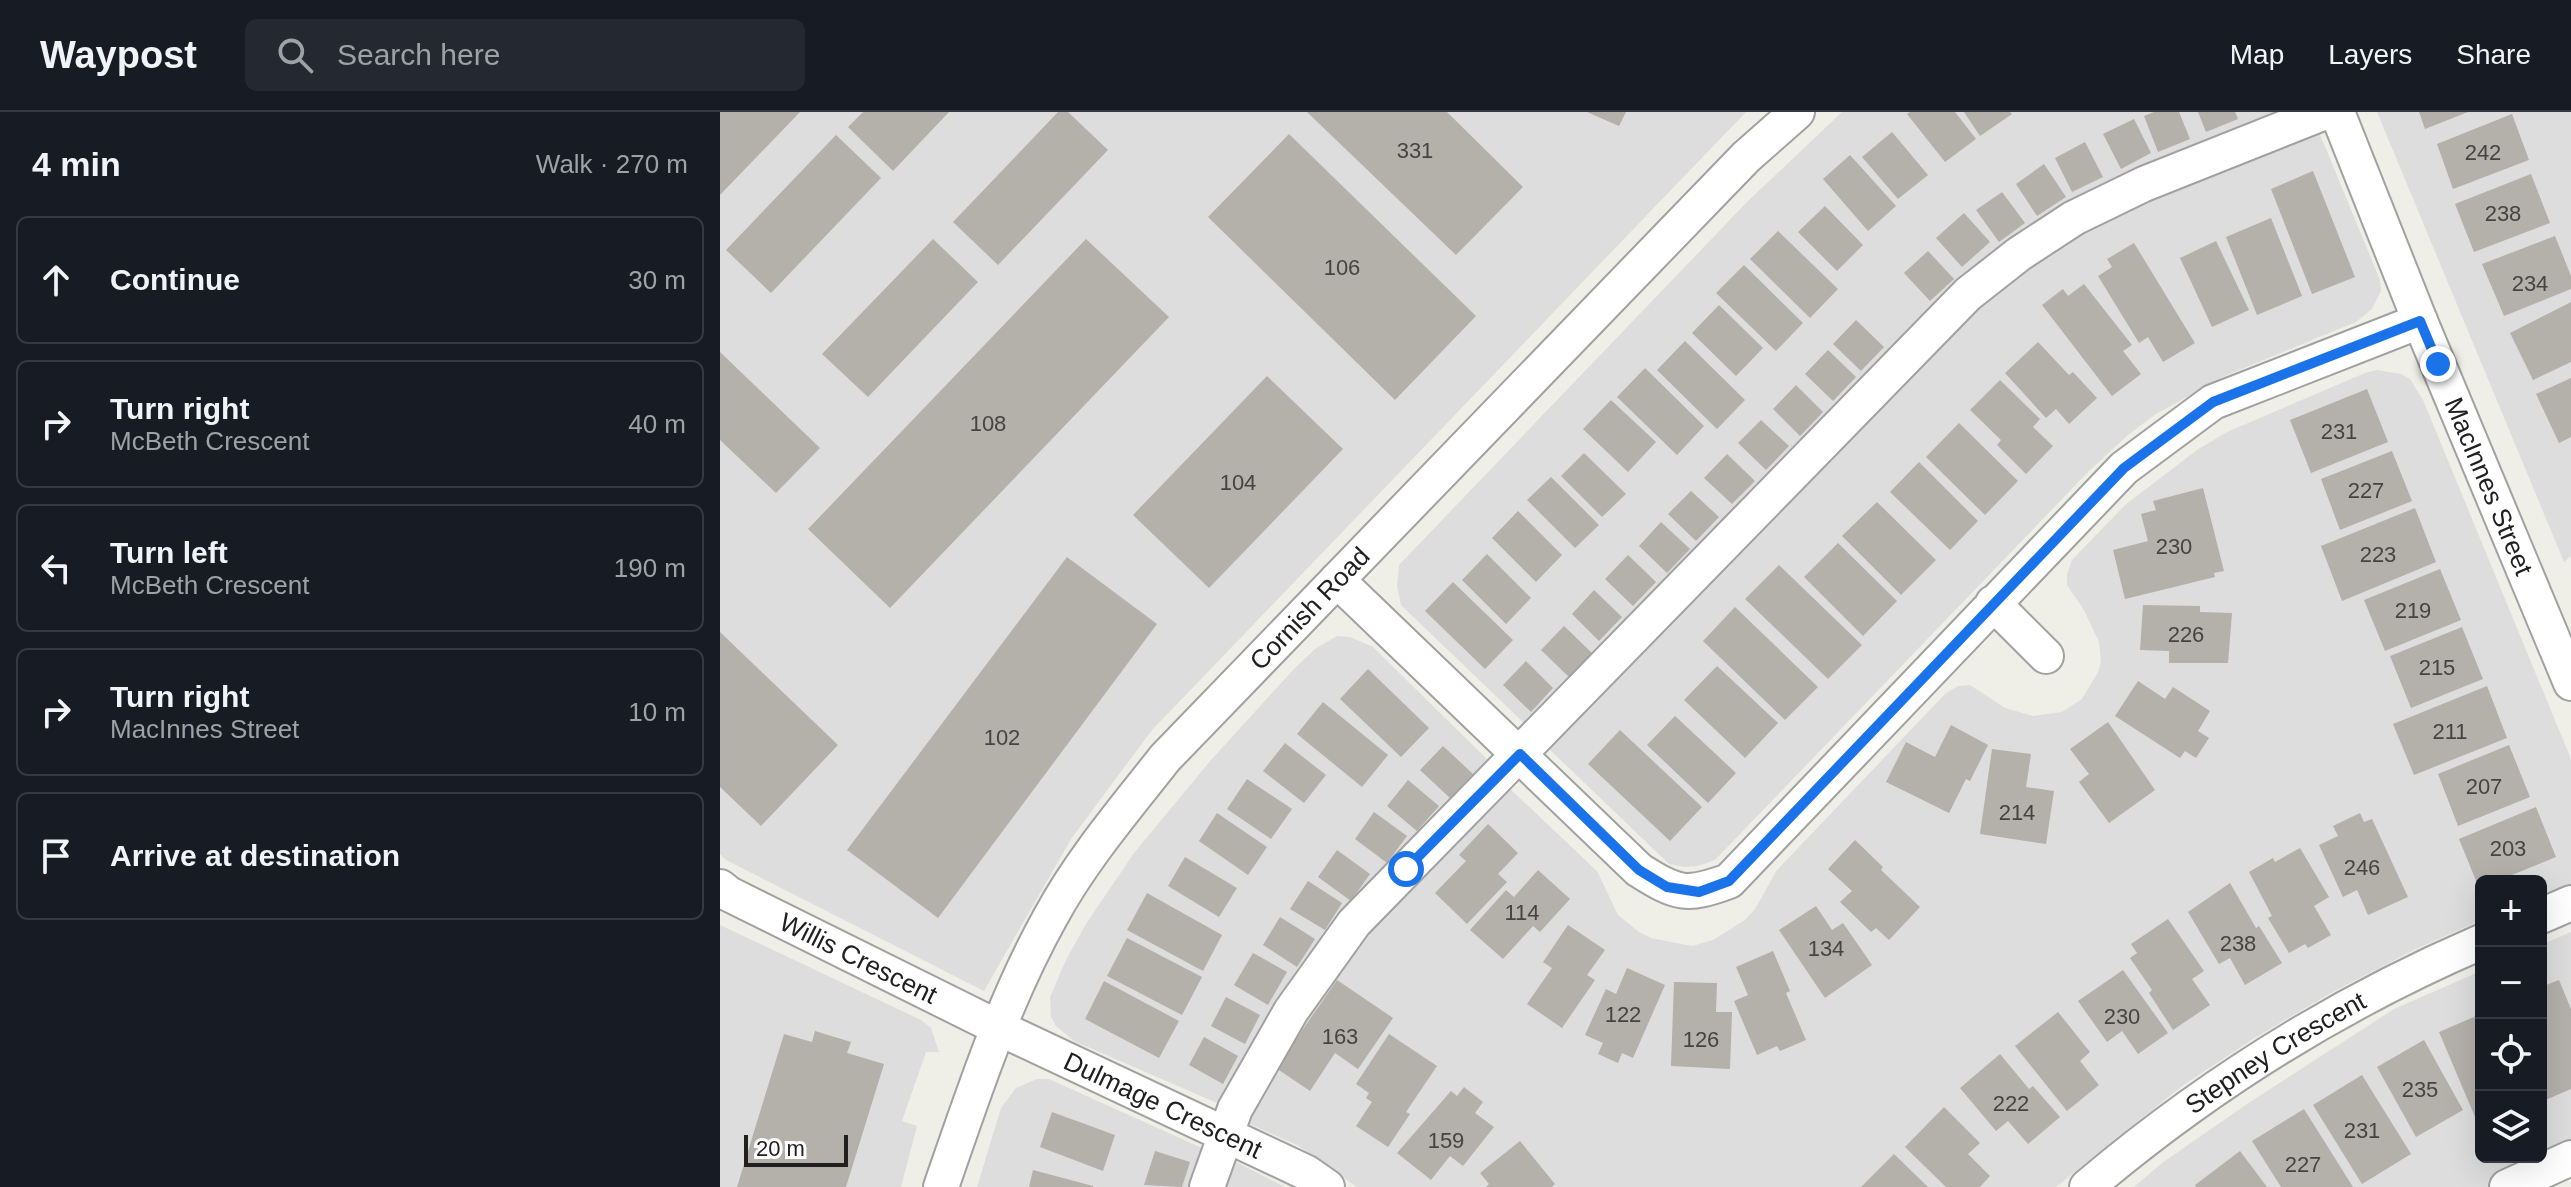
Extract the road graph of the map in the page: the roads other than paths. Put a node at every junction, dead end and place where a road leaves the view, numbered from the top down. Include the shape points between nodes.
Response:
1 (1797, 112) edge
2 (2325, 112) edge
3 (2337, 112) edge
4 (2420, 321) junction
5 (1337, 580) junction
6 (1993, 603) junction
7 (2046, 656) dead end
8 (2571, 683) edge
9 (1520, 754) junction
10 (720, 887) edge
11 (2571, 903) edge
12 (2547, 913) edge
13 (2475, 945) edge
14 (997, 1027) junction
15 (1226, 1133) junction
16 (2571, 1158) edge
17 (941, 1187) edge
18 (1207, 1187) edge
19 (1327, 1187) edge
20 (2087, 1187) edge
21 (2507, 1187) edge

1 - 5 street, Cornish Road via 1746,157
2 - 9 street via 2144,184 2074,218 1968,294
3 - 4 street, MacInnes Street
4 - 6 street via 2213,402 2124,468
4 - 8 street, MacInnes Street
5 - 9 street
5 - 14 street, Cornish Road via 1165,758 1103,837 1051,916
6 - 7 street
6 - 9 street via 1729,881 1699,892 1667,887 1639,870
9 - 15 street via 1354,923 1291,1011
10 - 14 street, Willis Crescent
11 - 12 street
13 - 20 street, Stepney Crescent via 2258,1059
14 - 15 street, Dulmage Crescent
14 - 17 street, Cornish Road
15 - 18 street
15 - 19 street, Dulmage Crescent
16 - 21 street

